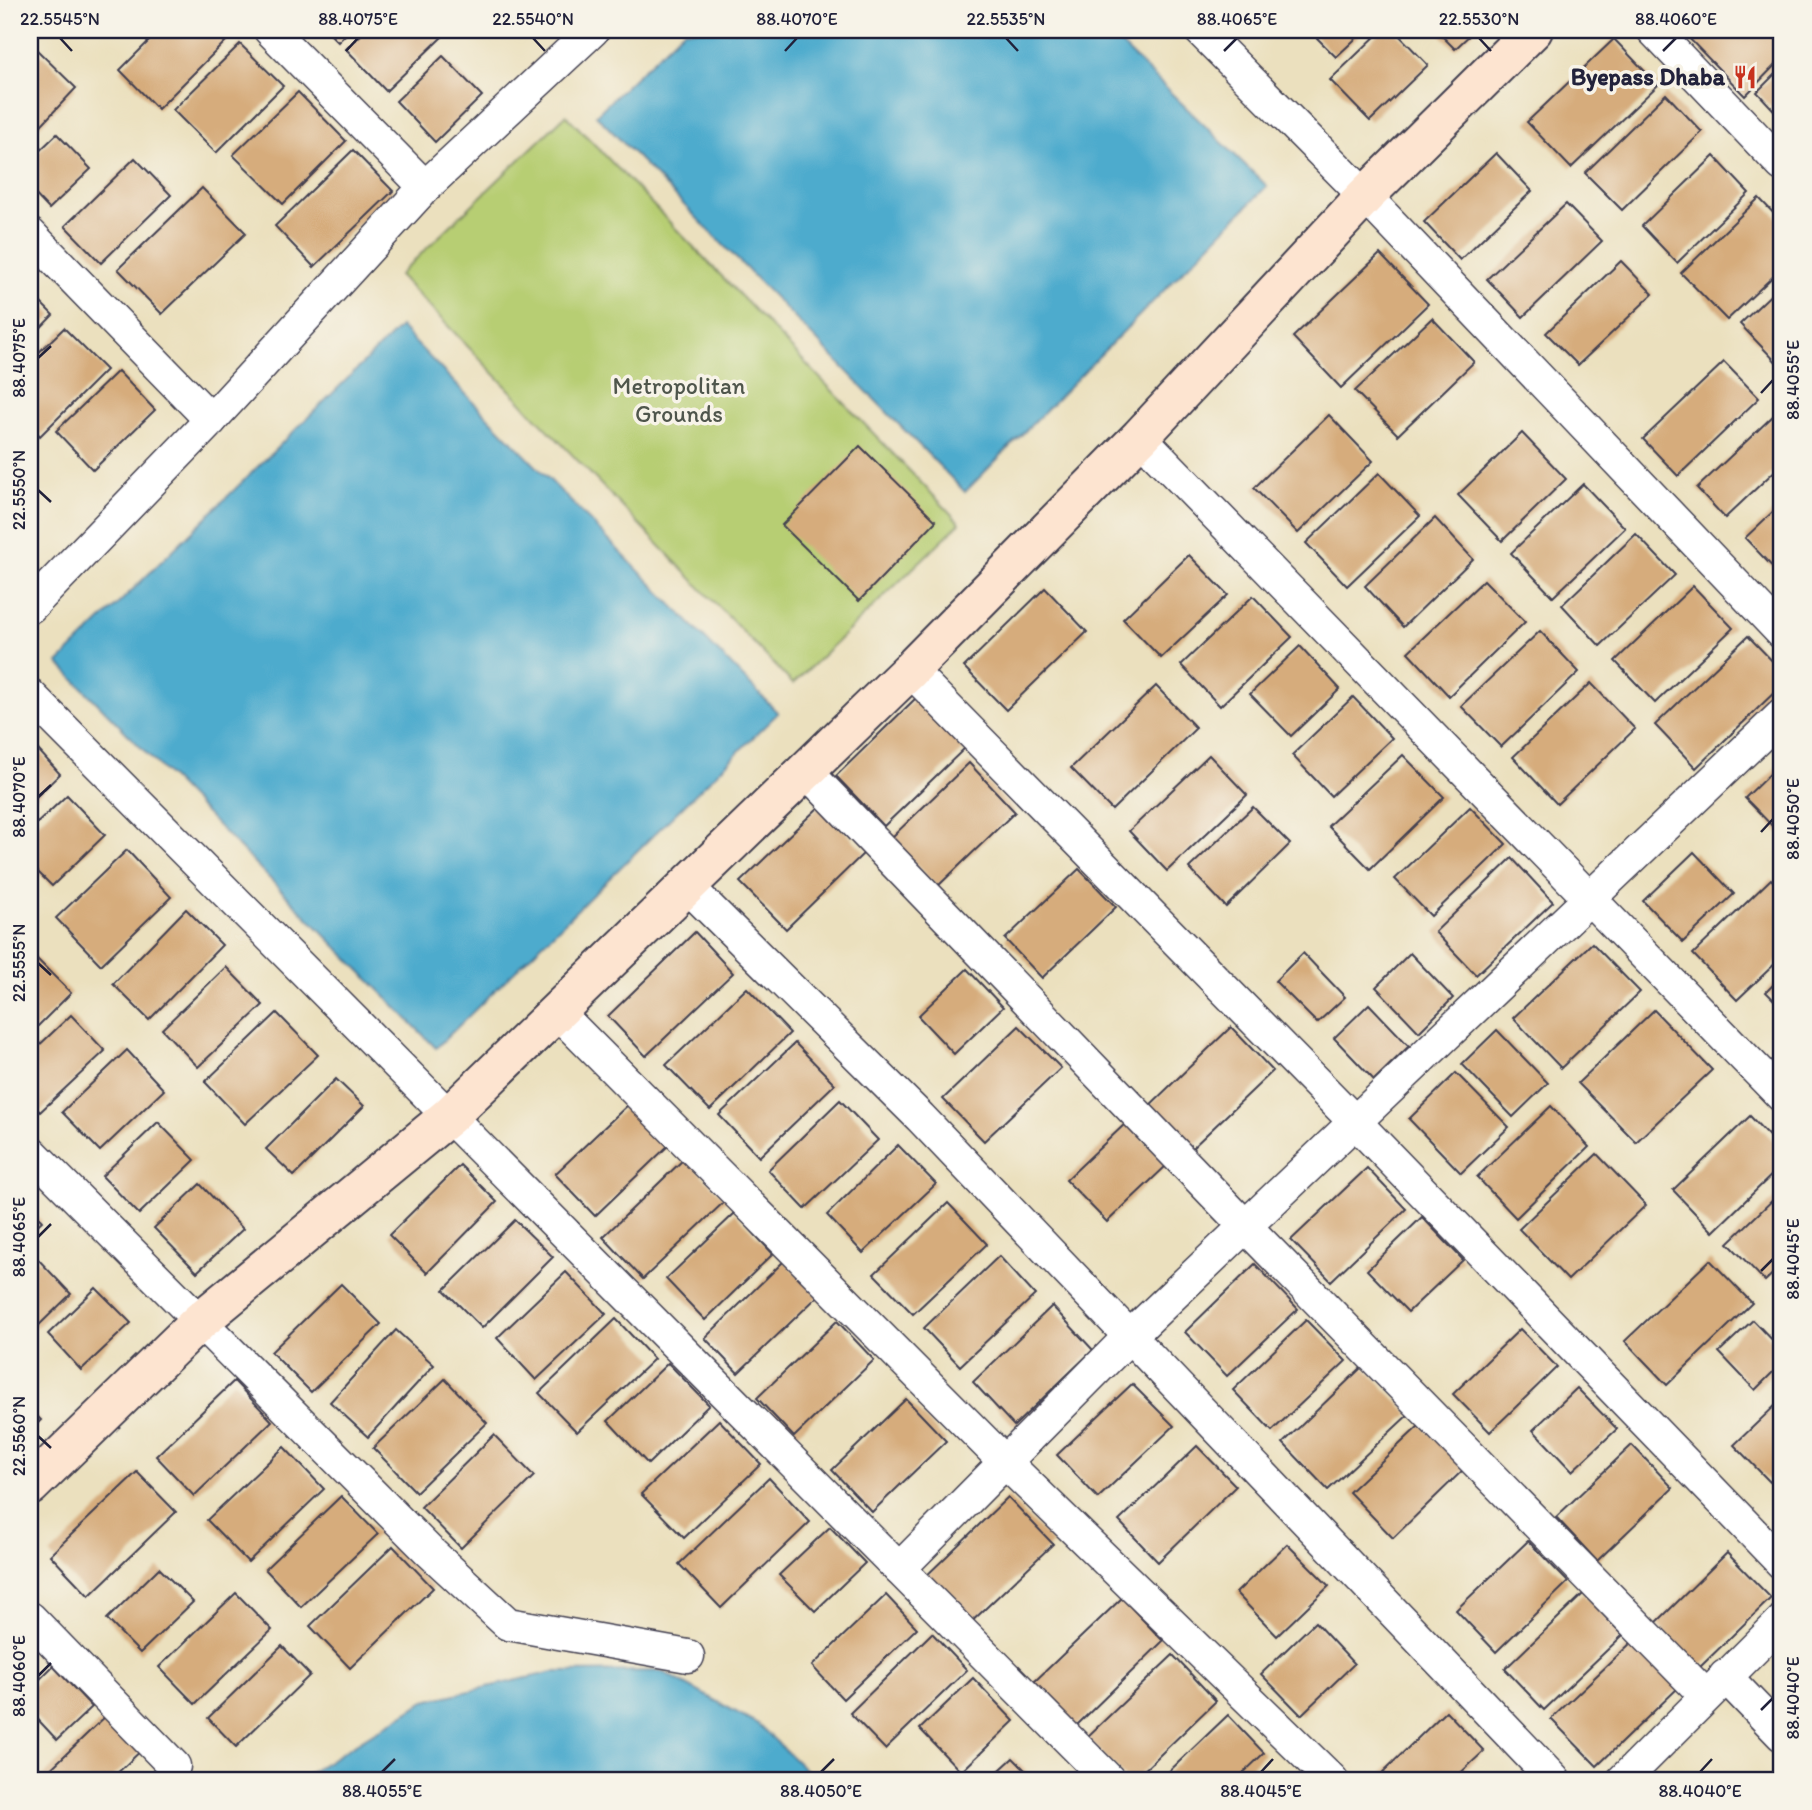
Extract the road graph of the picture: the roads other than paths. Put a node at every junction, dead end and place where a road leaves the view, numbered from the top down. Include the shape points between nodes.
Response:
1 (270, 30) edge
2 (593, 30) edge
3 (1200, 30) edge
4 (1533, 30) edge
5 (1653, 30) edge
6 (1782, 165) edge
7 (425, 187) junction
8 (1365, 196) junction
9 (30, 234) edge
10 (211, 420) junction
11 (1140, 437) junction
12 (30, 607) edge
13 (1782, 633) edge
14 (910, 670) junction
15 (30, 695) edge
16 (1782, 715) edge
17 (805, 770) junction
18 (685, 884) junction
19 (1590, 897) junction
20 (556, 1011) junction
21 (1782, 1096) edge
22 (449, 1116) junction
23 (1356, 1123) junction
24 (30, 1150) edge
25 (1246, 1227) junction
26 (200, 1321) junction
27 (1129, 1337) junction
28 (1005, 1462) junction
29 (30, 1486) edge
30 (1782, 1563) edge
31 (899, 1569) junction
32 (30, 1618) edge
33 (1782, 1621) edge
34 (688, 1656) dead end
35 (1716, 1686) junction
36 (1782, 1735) edge
37 (174, 1766) dead end
38 (1109, 1780) edge
39 (1332, 1780) edge
40 (1554, 1780) edge
41 (1623, 1780) edge

1 - 7 street
2 - 7 street
3 - 8 street
4 - 8 street
5 - 6 street
7 - 10 street
8 - 11 street
8 - 13 street
9 - 10 street
10 - 12 street
11 - 14 street
11 - 19 street
14 - 17 street
14 - 23 street
15 - 22 street
16 - 19 street
17 - 18 street
17 - 25 street
18 - 20 street
18 - 27 street via 920,1117
19 - 21 street
19 - 23 street
20 - 22 street
20 - 28 street
22 - 26 street
22 - 31 street
23 - 25 street
23 - 30 street
24 - 26 street
25 - 27 street
25 - 35 street
26 - 29 street
26 - 34 street via 429,1551 508,1623
27 - 28 street
27 - 40 street
28 - 31 street
28 - 39 street
31 - 38 street
32 - 37 street
33 - 35 street
35 - 36 street
35 - 41 street

